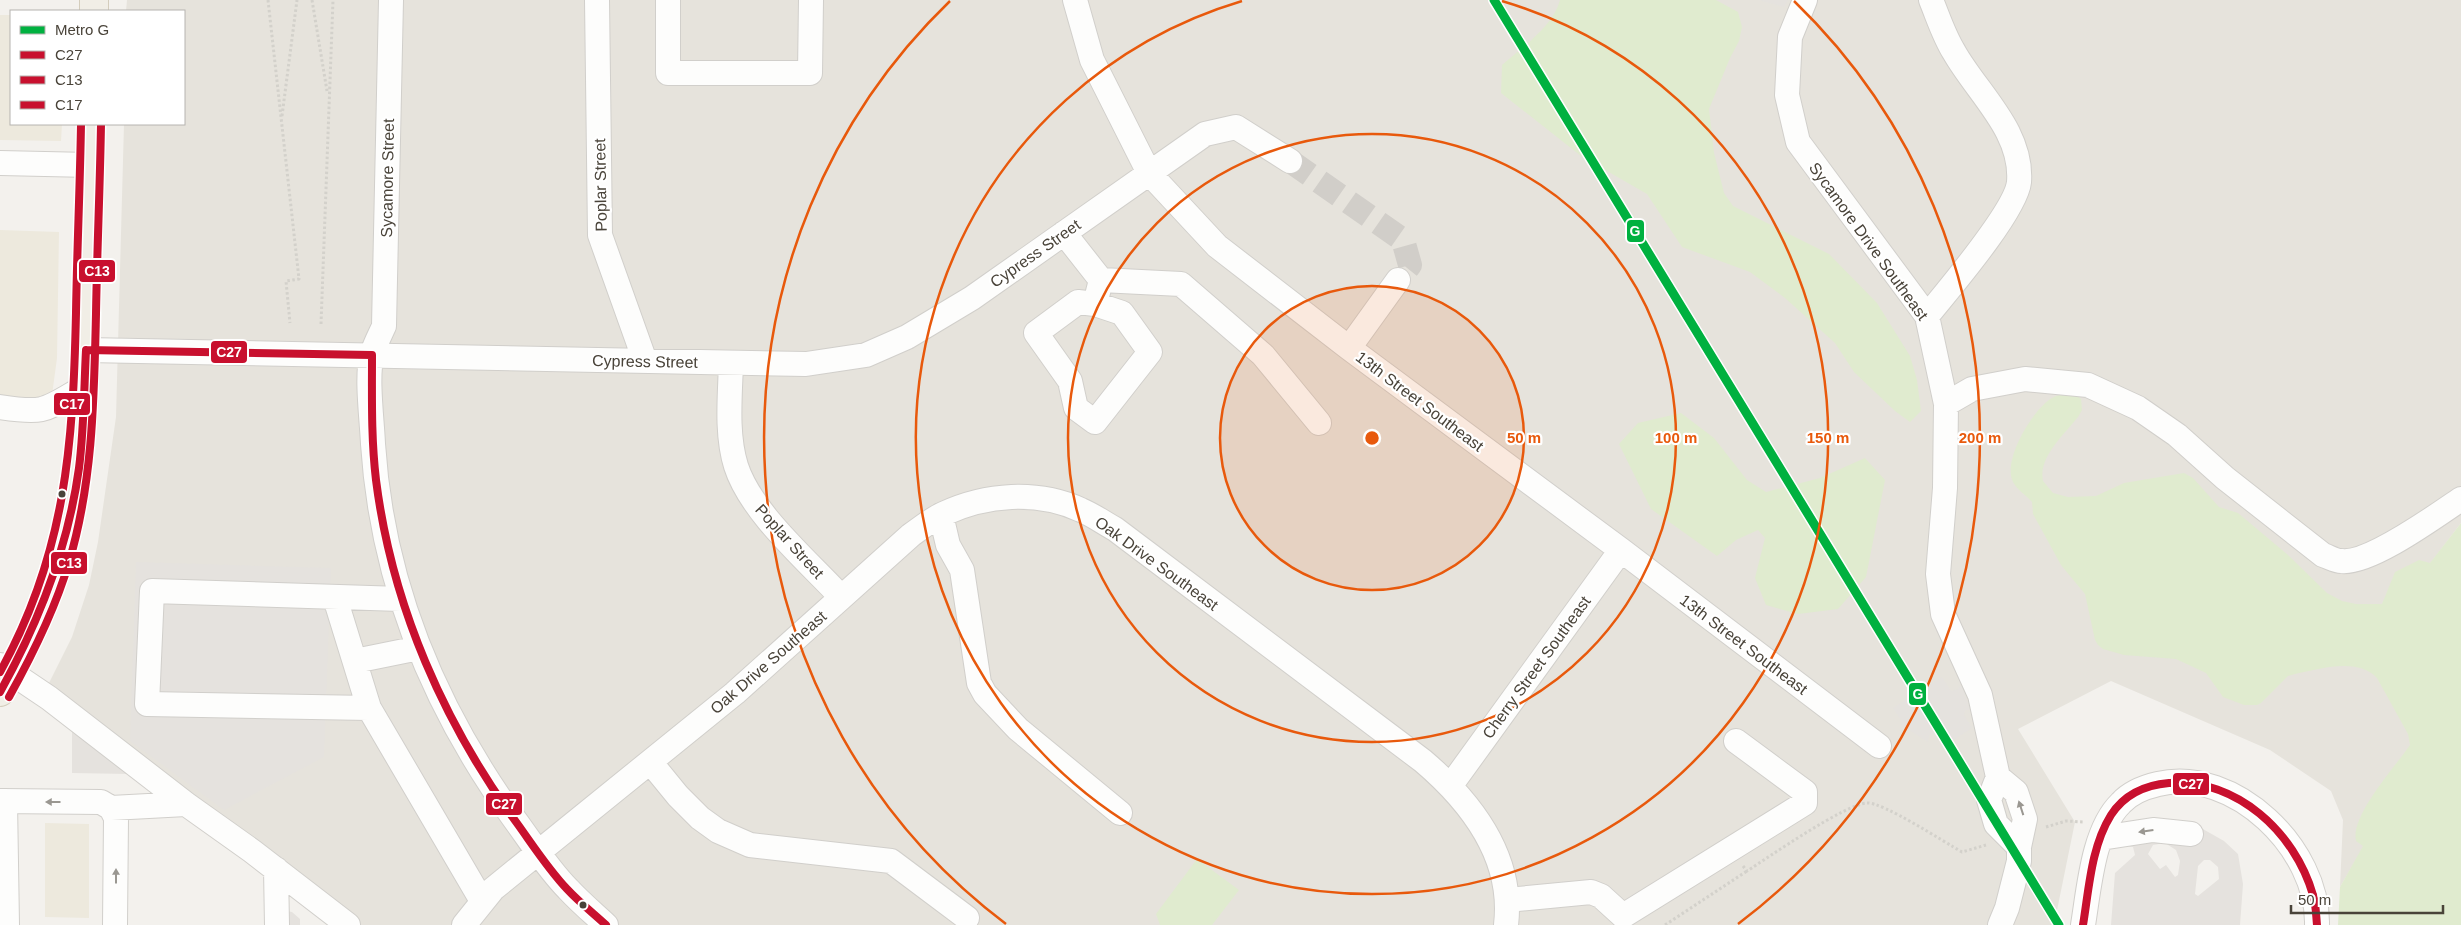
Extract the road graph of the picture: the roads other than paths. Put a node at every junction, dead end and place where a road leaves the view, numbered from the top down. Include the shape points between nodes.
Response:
1 (392, 0) edge
2 (597, 0) edge
3 (668, 0) edge
4 (811, 0) edge
5 (1075, 0) edge
6 (1805, 0) edge
7 (1931, 0) edge
8 (91, 125) edge
9 (1290, 161) tunnel mouth
10 (0, 163) edge
11 (90, 165) junction
12 (1149, 173) junction
13 (1064, 233) junction
14 (1101, 280) junction
15 (1398, 280) tunnel mouth
16 (1095, 304) junction
17 (1927, 316) junction
18 (1349, 348) junction
19 (86, 350) junction
20 (372, 355) junction
21 (644, 361) junction
22 (731, 363) junction
23 (84, 387) junction
24 (1946, 404) junction
25 (0, 407) edge
26 (1319, 423) dead end
27 (2461, 500) edge
28 (941, 515) junction
29 (1621, 550) junction
30 (842, 597) junction
31 (335, 598) junction
32 (401, 599) junction
33 (419, 648) junction
34 (356, 661) junction
35 (4, 677) edge
36 (369, 708) junction
37 (1736, 741) dead end
38 (1879, 746) dead end
39 (90, 750) dead end
40 (651, 763) junction
41 (1451, 785) junction
42 (2, 801) edge
43 (106, 805) junction
44 (176, 805) junction
45 (1120, 813) dead end
46 (2094, 830) junction
47 (2191, 834) dead end
48 (538, 853) junction
49 (276, 869) junction
50 (1507, 900) junction
51 (482, 901) junction
52 (966, 918) dead end
53 (7, 925) edge
54 (115, 925) edge
55 (277, 925) edge
56 (348, 925) edge
57 (464, 925) edge
58 (606, 925) edge
59 (1506, 925) edge
60 (2000, 925) edge
61 (2083, 925) edge
62 (2317, 925) edge

1 - 20 street, Sycamore Street via 384,326
2 - 21 street, Poplar Street via 600,235
3 - 4 street via 668,73 810,73
5 - 12 street, 13th Street Southeast via 1092,60
6 - 17 street, Sycamore Drive Southeast via 1790,37 1787,95 1798,142
7 - 17 street via 1953,52 2016,148 2019,183 2005,215
8 - 11 main road
9 - 12 street, Cypress Street via 1236,127 1205,134
10 - 11 street
11 - 19 main road
12 - 13 street, Cypress Street
12 - 18 street, 13th Street Southeast via 1216,246
13 - 14 street
13 - 22 street, Cypress Street via 972,298 907,337 866,355 806,364
14 - 16 street
14 - 26 street via 1181,284 1263,355
15 - 18 street
16 - 16 street via 1078,302 1036,333 1070,380 1076,408 1095,422 1150,352 1122,313
17 - 24 street, Sycamore Drive Southeast
18 - 29 street, 13th Street Southeast
19 - 20 street, Cypress Street
19 - 23 main road
20 - 21 street, Cypress Street
20 - 32 street via 370,391 375,477 387,546
21 - 22 street, Cypress Street
22 - 30 street, Poplar Street via 731,442 736,466 750,497
23 - 25 street via 45,410 30,412
23 - 35 main road via 79,467 65,540 42,610
24 - 27 street via 1972,389 2024,379 2088,385 2138,408 2177,435 2225,478 2323,555 2342,562 2365,557 2394,542
24 - 60 street, Sycamore Drive Southeast via 1945,488 1938,574 1943,614 1980,696 1998,777 1990,800 1996,824 2019,847 2019,861
28 - 30 street, Oak Drive Southeast via 911,536
28 - 41 street, Oak Drive Southeast via 977,500 1018,497 1050,499 1081,510 1115,529
28 - 45 street via 948,545 962,570 979,683 985,694 1018,729
29 - 38 street, 13th Street Southeast
29 - 41 street, Cherry Street Southeast
30 - 40 street, Oak Drive Southeast
31 - 32 street
31 - 34 street
31 - 36 street via 152,591 147,704
32 - 33 street
33 - 34 street
33 - 48 street via 429,675 475,764
34 - 36 street
35 - 44 street via 49,698
36 - 51 street
37 - 50 street via 1805,792 1805,803 1623,916 1601,896 1591,892
39 - 44 street
40 - 48 street, Oak Drive Southeast
40 - 52 street via 678,796 718,831 750,845 890,860
41 - 50 street, Oak Drive Southeast via 1493,845
43 -> 42 street
42 - 53 street
43 - 44 street
54 -> 43 street via 116,818
44 - 49 street
47 -> 46 street
46 - 61 street via 2093,866
46 - 62 street via 2120,803 2139,790 2179,781 2212,787 2254,810 2289,845 2310,883
48 - 51 street, Oak Drive Southeast
48 - 58 street via 567,888
49 - 55 street
49 - 56 street
50 - 59 street, Oak Drive Southeast
51 - 57 street, Oak Drive Southeast

